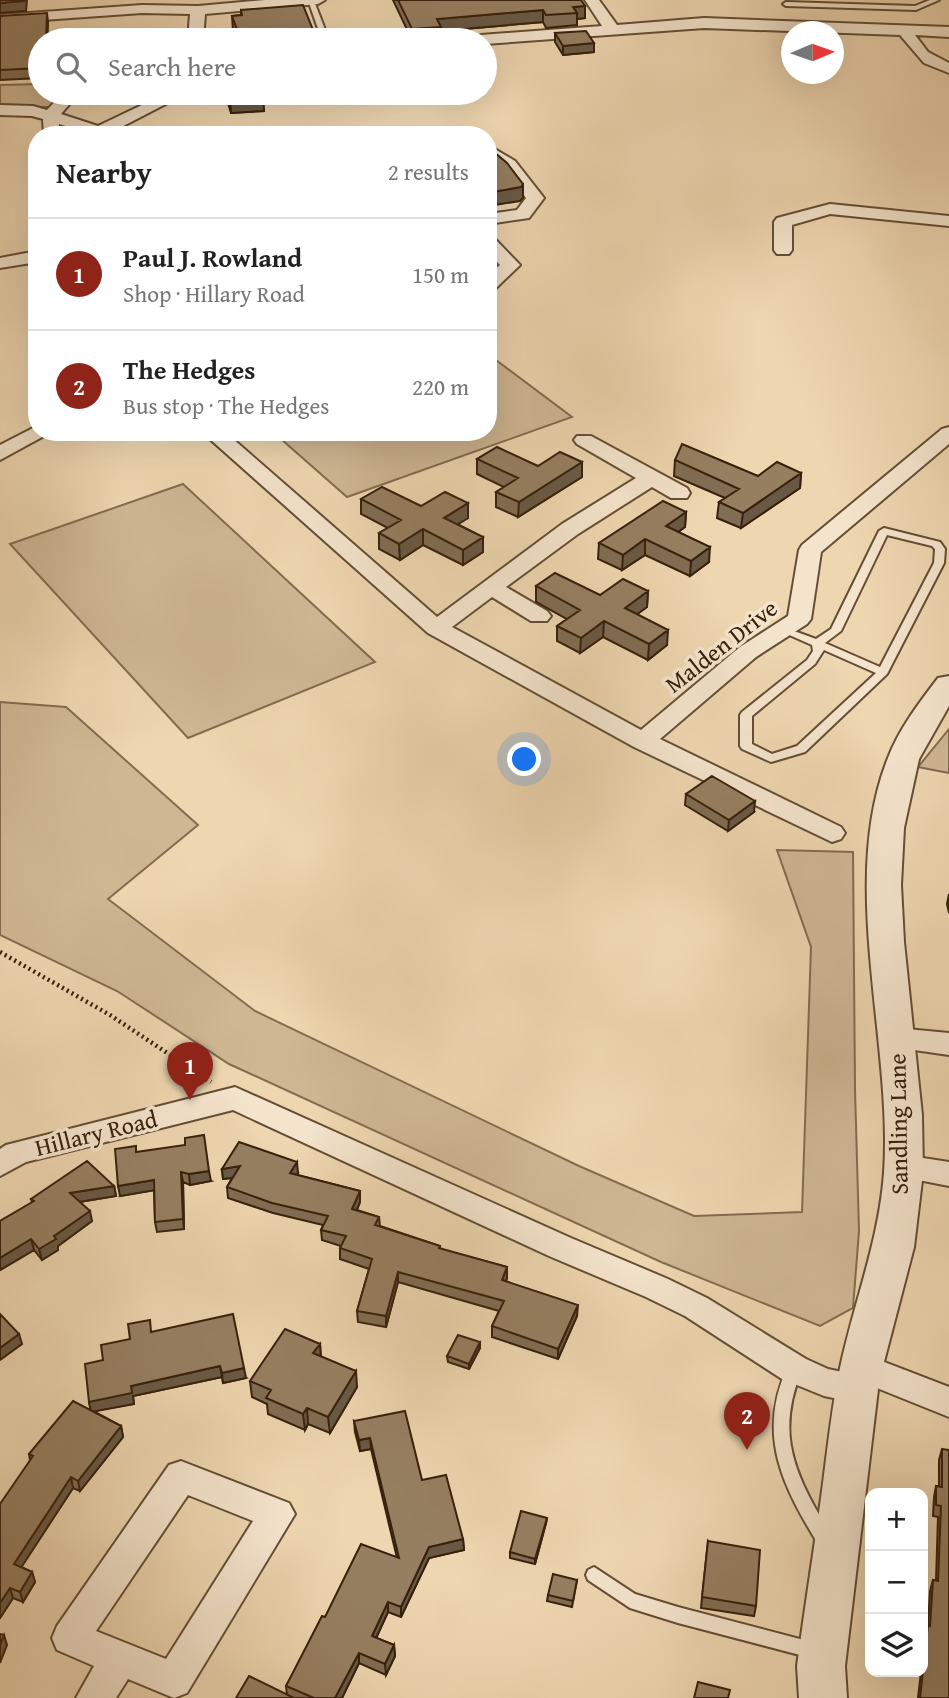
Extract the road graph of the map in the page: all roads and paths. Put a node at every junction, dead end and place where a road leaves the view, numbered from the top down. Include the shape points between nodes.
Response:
1 (318, 0) edge
2 (592, 0) edge
3 (936, 0) edge
4 (311, 1) edge
5 (786, 4) dead end
6 (198, 10) junction
7 (0, 19) edge
8 (197, 28) edge
9 (321, 28) edge
10 (905, 30) junction
11 (613, 31) junction
12 (949, 32) edge
13 (497, 39) edge
14 (949, 68) edge
15 (61, 105) edge
16 (154, 105) edge
17 (0, 110) edge
18 (51, 116) junction
19 (51, 126) edge
20 (77, 126) edge
21 (110, 126) edge
22 (497, 154) edge
23 (525, 182) joint
24 (497, 218) edge
25 (949, 220) edge
26 (783, 250) dead end
27 (497, 251) edge
28 (28, 258) edge
29 (0, 263) edge
30 (497, 277) edge
31 (949, 433) edge
32 (28, 437) edge
33 (584, 440) dead end
34 (222, 441) edge
35 (0, 454) edge
36 (649, 479) junction
37 (678, 493) dead end
38 (491, 587) junction
39 (539, 616) dead end
40 (436, 628) junction
41 (783, 630) junction
42 (817, 643) junction
43 (883, 672) junction
44 (949, 685) edge
45 (643, 741) junction
46 (832, 832) dead end
47 (0, 952) edge
48 (896, 1039) junction
49 (949, 1044) edge
50 (235, 1098) junction
51 (6, 1154) edge
52 (904, 1167) junction
53 (949, 1174) edge
54 (794, 1369) junction
55 (859, 1378) junction
56 (949, 1402) edge
57 (835, 1558) junction
58 (594, 1575) dead end
59 (822, 1653) junction
60 (120, 1658) junction
61 (95, 1698) edge
62 (823, 1698) edge

1 - 4 street
2 - 11 street
3 - 5 lane via 916,8
4 - 6 street
4 - 9 lane
6 - 7 street via 142,9
6 - 8 street
10 - 11 street via 705,23
10 - 12 street
10 - 14 street via 935,66
11 - 13 street
15 - 18 street
16 - 21 street
17 - 18 street
18 - 19 street
18 - 20 street
22 - 23 street
23 - 24 street via 535,198 531,206 523,214
25 - 26 street via 830,209 783,222
27 - 30 street via 511,265
28 - 29 street
31 - 41 street, Malden Drive via 810,550 799,620
32 - 35 street
33 - 36 street
34 - 40 street
36 - 37 street
36 - 38 street
38 - 39 street
38 - 40 street
40 - 45 street
41 - 42 lane
41 - 45 street, Malden Drive via 748,652
42 - 43 lane
42 - 43 lane via 819,651 811,662 746,715 746,746 771,758 801,749
42 - 43 lane via 835,631 884,531 936,544 939,563
44 - 48 street, Sandling Lane via 921,722 892,799 885,887
45 - 46 street
47 - 50 path via 110,1015
48 - 49 street
48 - 52 street, Sandling Lane
50 - 51 street, Hillary Road
50 - 54 street via 657,1288
52 - 53 street
52 - 55 street, Sandling Lane via 897,1229
54 - 55 street via 824,1382
54 - 57 lane via 784,1392 782,1449 809,1515
55 - 56 street
55 - 57 street, Sandling Lane
57 - 59 street, Sandling Lane
58 - 59 lane via 630,1600
59 - 62 street, Sandling Lane
60 - 60 street via 174,1680 277,1514 181,1476 70,1638
60 - 61 street

